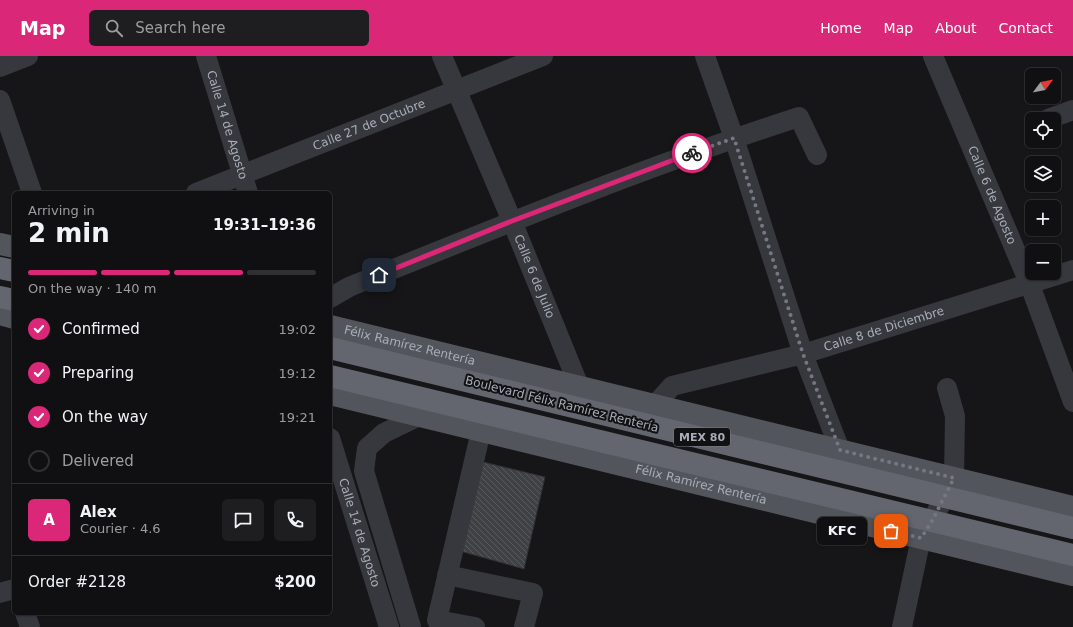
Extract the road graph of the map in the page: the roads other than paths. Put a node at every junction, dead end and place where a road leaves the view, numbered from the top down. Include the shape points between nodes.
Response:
1 (28, 56) edge
2 (206, 56) edge
3 (442, 56) edge
4 (543, 56) edge
5 (705, 56) edge
6 (934, 56) edge
7 (0, 67) edge
8 (455, 89) junction
9 (0, 100) edge
10 (1073, 110) edge
11 (1061, 114) edge
12 (734, 138) junction
13 (817, 155) dead end
14 (245, 184) edge
15 (31, 191) edge
16 (207, 191) edge
17 (512, 221) junction
18 (0, 244) edge
19 (12, 247) edge
20 (0, 268) edge
21 (1073, 270) edge
22 (12, 271) edge
23 (1030, 285) junction
24 (0, 296) edge
25 (332, 297) edge
26 (12, 299) edge
27 (0, 314) edge
28 (12, 317) edge
29 (332, 326) edge
30 (332, 348) edge
31 (803, 354) junction
32 (1066, 365) edge
33 (332, 377) edge
34 (579, 386) junction
35 (947, 388) dead end
36 (332, 394) edge
37 (1073, 402) edge
38 (655, 405) junction
39 (419, 416) junction
40 (481, 431) junction
41 (840, 450) junction
42 (332, 453) edge
43 (949, 487) junction
44 (337, 489) edge
45 (1073, 507) edge
46 (1073, 528) edge
47 (927, 530) junction
48 (1073, 555) edge
49 (447, 575) junction
50 (1073, 575) edge
51 (12, 590) edge
52 (0, 593) edge
53 (26, 615) edge
54 (30, 627) edge
55 (389, 627) edge
56 (411, 627) edge
57 (475, 627) edge
58 (524, 627) edge
59 (902, 627) edge

1 - 7 street
2 - 14 street, Calle 14 de Agosto
3 - 8 street, Calle 6 de Julio
4 - 8 street, Calle 27 de Octubre
5 - 12 street
6 - 23 street, Calle 6 de Agosto
8 - 14 street, Calle 27 de Octubre
8 - 17 street, Calle 6 de Julio
9 - 15 street
10 - 11 street
12 - 13 street via 799,116
12 - 17 street
12 - 31 street
14 - 16 street, Calle 27 de Octubre
17 - 25 street via 349,287
17 - 34 street, Calle 6 de Julio
18 - 19 main road
20 - 22 highway
21 - 23 street, Calle 8 de Diciembre
23 - 31 street, Calle 8 de Diciembre
23 - 32 street, Calle 6 de Agosto
24 - 26 highway
27 - 28 main road
29 - 34 main road, Félix Ramírez Rentería
30 - 43 highway, Boulevard Félix Ramírez Rentería / MEX 80
31 - 38 street, Calle 8 de Diciembre via 672,386
31 - 41 street
32 - 37 street, Calle 6 de Agosto
33 - 47 highway, MEX 80
34 - 38 main road, Félix Ramírez Rentería
35 - 43 street via 955,416
36 - 39 main road, Félix Ramírez Rentería
38 - 41 main road, Félix Ramírez Rentería
39 - 40 main road, Félix Ramírez Rentería
39 - 56 street via 384,433 367,448 364,471
40 - 47 main road, Félix Ramírez Rentería
40 - 49 street
41 - 43 main road, Félix Ramírez Rentería
42 - 44 street, Calle 14 de Agosto
43 - 45 main road, Félix Ramírez Rentería
43 - 46 highway, Boulevard Félix Ramírez Rentería / MEX 80
43 - 47 street
44 - 55 street, Calle 14 de Agosto
47 - 48 highway, MEX 80
47 - 50 main road, Félix Ramírez Rentería
47 - 59 street
49 - 57 street via 437,620
49 - 58 street via 533,593
51 - 52 street
53 - 54 street

